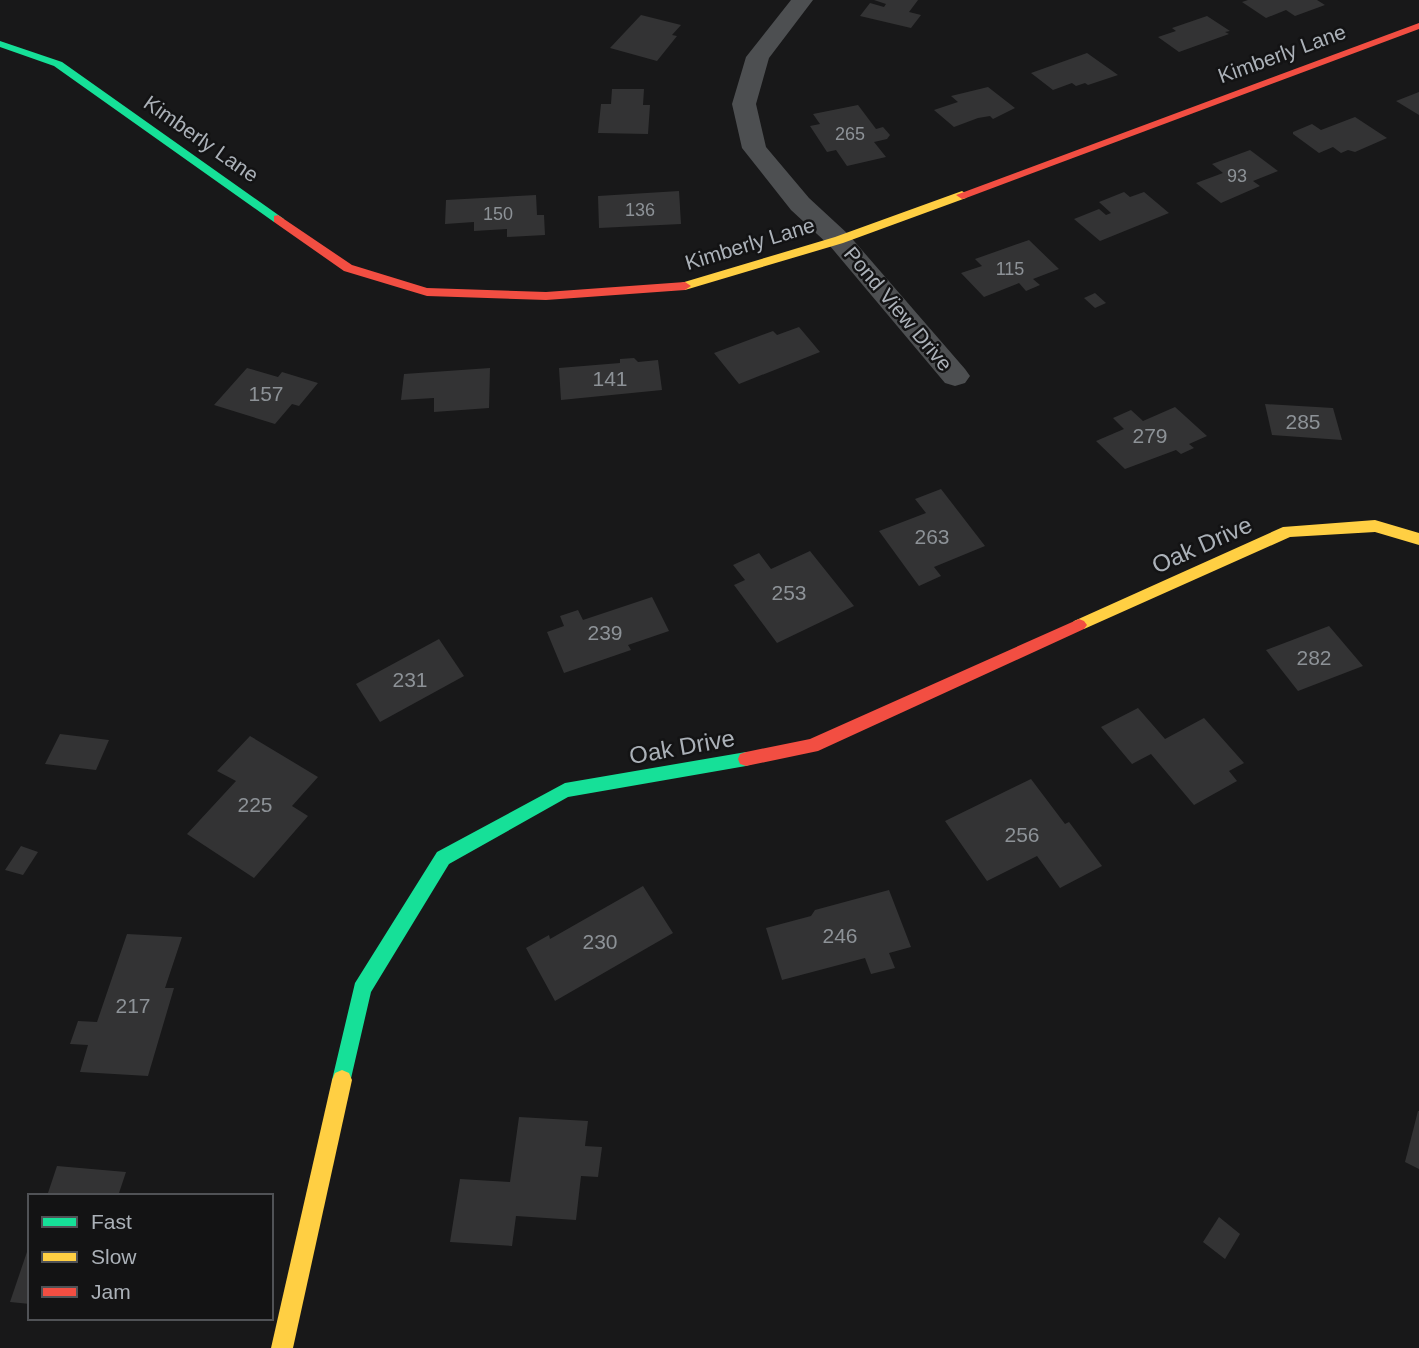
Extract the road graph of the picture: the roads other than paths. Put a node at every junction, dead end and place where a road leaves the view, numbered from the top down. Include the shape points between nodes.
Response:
1 (802, 0) edge
2 (1419, 26) edge
3 (0, 44) edge
4 (839, 240) junction
5 (955, 376) dead end
6 (1419, 539) edge
7 (282, 1348) edge

1 - 4 street, Pond View Drive via 758,57 744,104 754,148 800,204
2 - 4 street, Kimberly Lane
3 - 4 street, Kimberly Lane via 58,64 348,268 426,292 546,296 690,286
4 - 5 street, Pond View Drive
6 - 7 street, Oak Drive via 1375,526 1288,531 812,746 565,790 443,858 362,989

